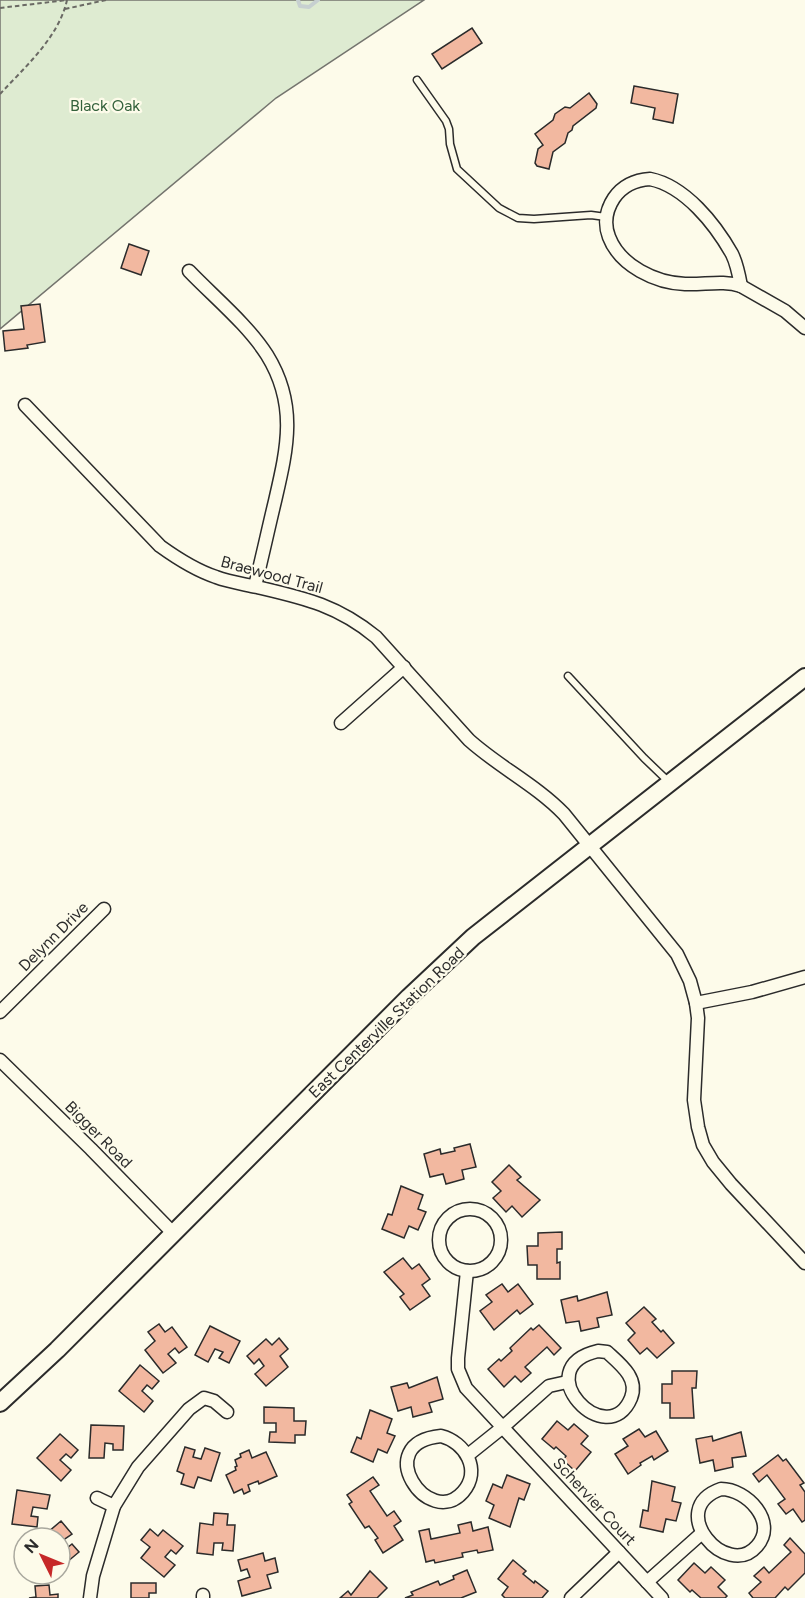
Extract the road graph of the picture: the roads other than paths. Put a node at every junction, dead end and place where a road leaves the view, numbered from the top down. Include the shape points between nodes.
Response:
1 (417, 80) dead end
2 (606, 217) junction
3 (189, 271) dead end
4 (741, 286) junction
5 (805, 328) edge
6 (25, 405) dead end
7 (255, 586) junction
8 (404, 667) junction
9 (568, 675) dead end
10 (805, 677) edge
11 (341, 723) dead end
12 (670, 783) junction
13 (590, 845) junction
14 (104, 909) dead end
15 (805, 977) edge
16 (696, 1003) junction
17 (0, 1012) edge
18 (0, 1060) edge
19 (173, 1233) junction
20 (805, 1263) edge
21 (467, 1271) junction
22 (567, 1382) junction
23 (0, 1403) edge
24 (226, 1412) dead end
25 (503, 1427) junction
26 (468, 1455) junction
27 (97, 1498) dead end
28 (114, 1506) junction
29 (702, 1533) junction
30 (619, 1552) junction
31 (647, 1582) junction
32 (90, 1598) edge
33 (571, 1598) edge
34 (662, 1598) edge

1 - 2 lane via 446,121 457,169 499,208 518,218
2 - 4 street via 610,241 641,272 675,283
2 - 4 street via 612,200 628,184 660,181 687,199 718,232 733,255
3 - 7 street via 256,341 284,391 286,450
4 - 5 street via 785,311
6 - 7 street, Braewood Trail via 160,546 196,569
7 - 8 street, Braewood Trail via 335,609 362,625
8 - 11 street
8 - 13 street, Braewood Trail via 469,740 549,799
9 - 12 lane
10 - 12 street, East Centerville Station Road
12 - 13 street, East Centerville Station Road
13 - 16 street, Braewood Trail via 677,954
13 - 19 street, East Centerville Station Road via 473,937
14 - 17 street, Delynn Drive
15 - 16 street
16 - 20 street, Braewood Trail via 694,1100 703,1145 731,1184
18 - 19 street, Bigger Road
19 - 23 street, East Centerville Station Road
21 - 21 street via 487,1267 495,1260 502,1241 496,1221 479,1209 459,1210 440,1230 444,1257
21 - 25 street, Schervier Court via 458,1369 466,1388
22 - 22 street via 578,1400 603,1418 621,1411 632,1395 633,1382 607,1352 580,1358
22 - 25 street via 549,1386
24 - 28 street via 204,1398 189,1409 138,1467
25 - 26 street
25 - 30 street, Schervier Court
26 - 26 street via 449,1438 430,1437 412,1448 406,1466 426,1497 450,1501 470,1482
27 - 28 street
28 - 32 street
29 - 29 street via 722,1552 739,1556 755,1549 765,1524 745,1497 721,1489 700,1506
29 - 31 street
30 - 31 street, Schervier Court
30 - 33 street
31 - 34 street, Schervier Court

